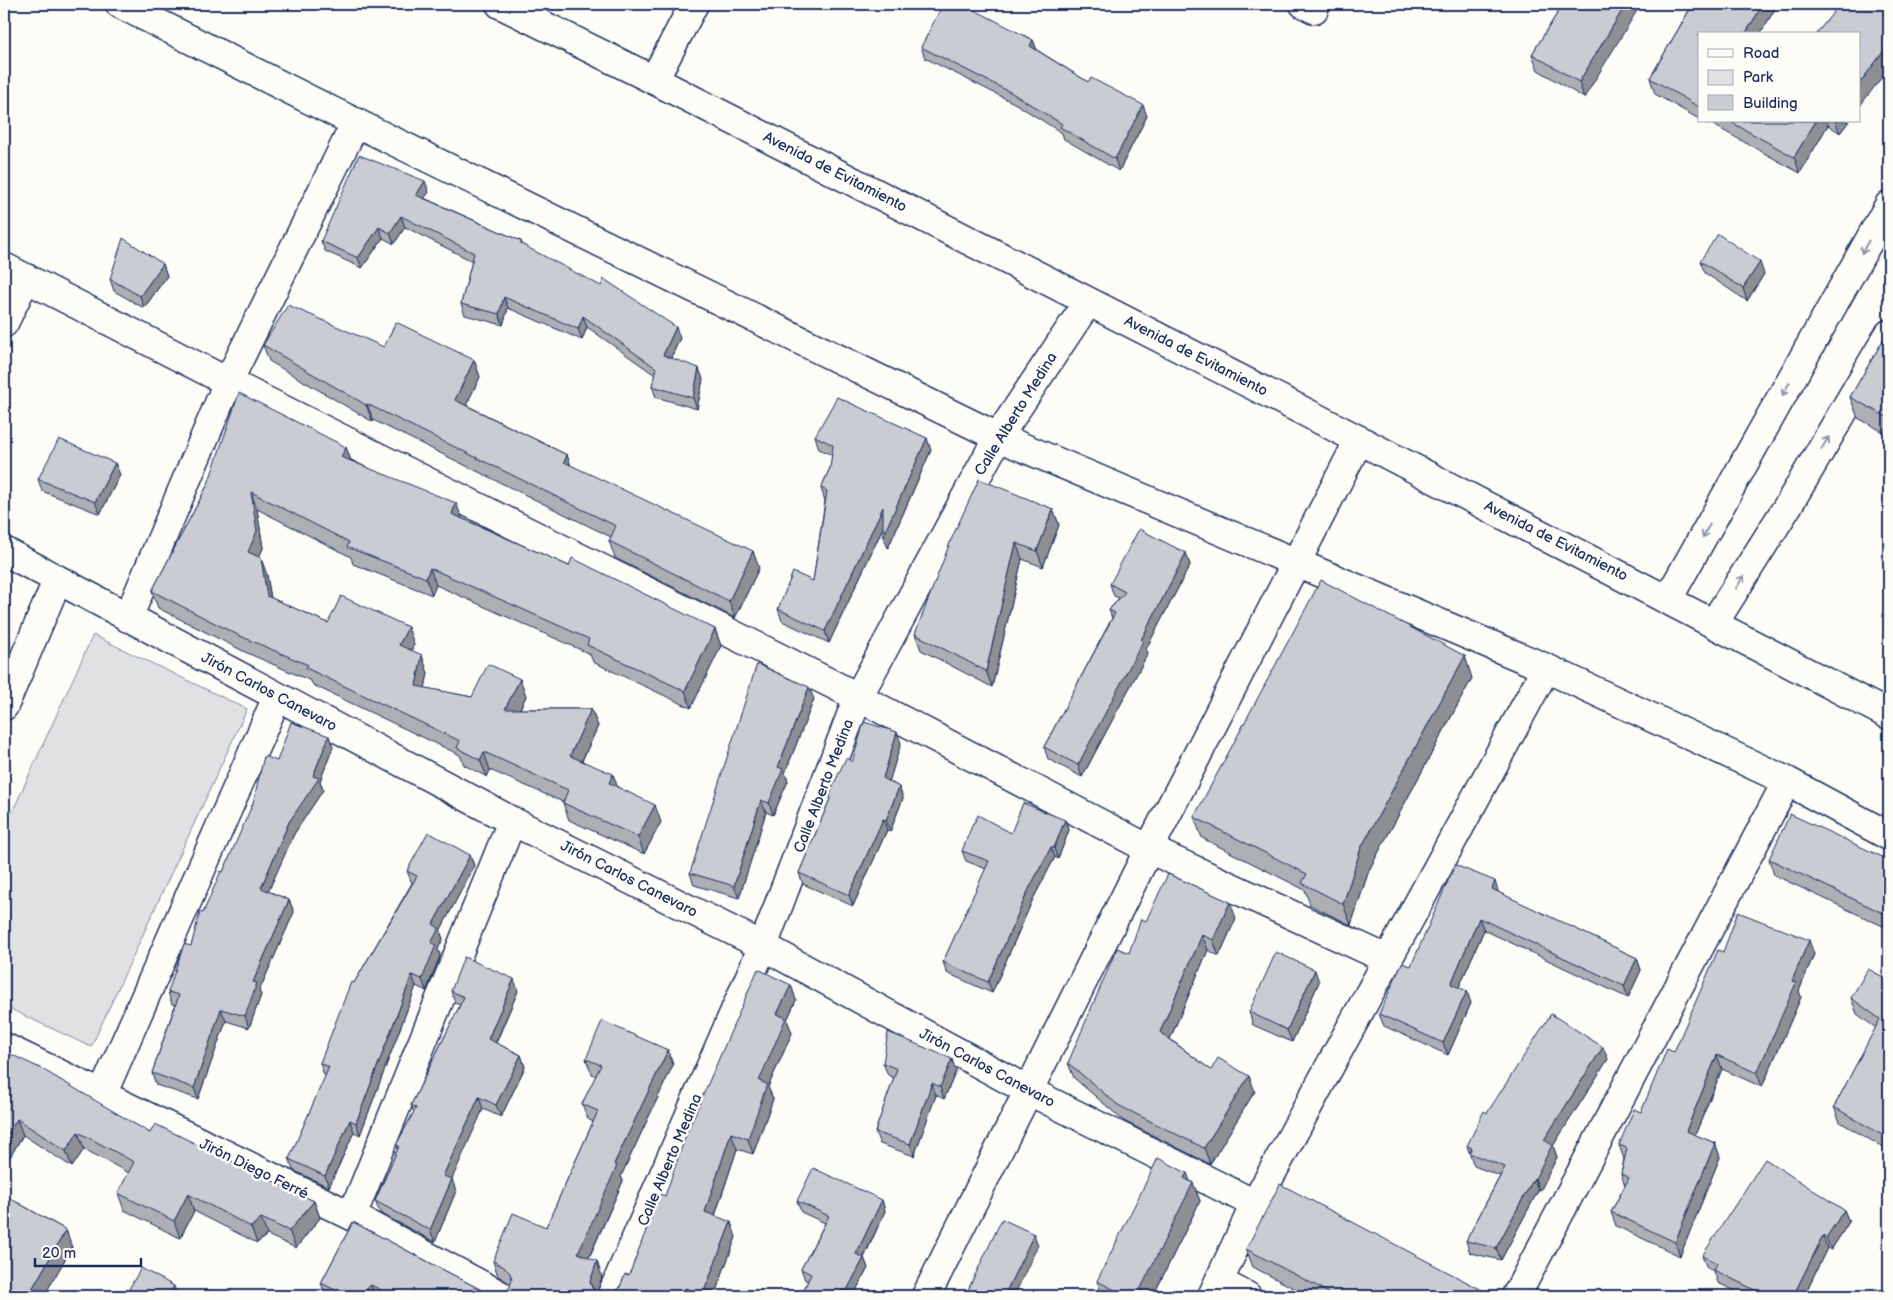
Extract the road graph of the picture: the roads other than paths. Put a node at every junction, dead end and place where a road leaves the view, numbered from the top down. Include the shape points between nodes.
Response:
1 (120, 4) edge
2 (500, 4) edge
3 (694, 4) edge
4 (654, 80) junction
5 (356, 122) junction
6 (1889, 205) edge
7 (15, 273) edge
8 (1088, 302) junction
9 (4, 323) edge
10 (1889, 334) edge
11 (228, 382) junction
12 (998, 437) junction
13 (1359, 440) junction
14 (4, 551) edge
15 (1298, 562) junction
16 (57, 581) junction
17 (1668, 599) junction
18 (128, 618) junction
19 (1714, 623) junction
20 (1546, 668) junction
21 (277, 696) junction
22 (858, 696) junction
23 (4, 706) edge
24 (1889, 715) edge
25 (1787, 781) junction
26 (512, 820) junction
27 (1889, 836) edge
28 (1149, 849) junction
29 (764, 946) junction
30 (1387, 958) junction
31 (4, 1047) edge
32 (1029, 1091) junction
33 (102, 1095) junction
34 (1256, 1204) junction
35 (352, 1216) junction
36 (1215, 1289) edge
37 (502, 1296) edge
38 (611, 1296) edge
39 (926, 1296) edge
40 (1247, 1296) edge
41 (1516, 1296) edge

1 - 5 street
2 - 4 street, Avenida de Evitamiento
3 - 4 street
4 - 8 street, Avenida de Evitamiento
5 - 11 street
5 - 12 street
6 -> 17 street
7 - 9 street
7 - 11 street
8 - 12 street, Calle Alberto Medina
8 - 13 street, Avenida de Evitamiento
19 -> 10 street
11 - 18 street
11 - 22 street
12 - 15 street
12 - 22 street, Calle Alberto Medina
13 - 15 street
13 - 17 street, Avenida de Evitamiento
14 - 16 street, Jirón Carlos Canevaro
15 - 20 street
15 - 28 street
16 - 18 street, Jirón Carlos Canevaro
16 - 23 street
17 - 19 street, Avenida de Evitamiento
18 - 21 street, Jirón Carlos Canevaro
19 - 24 street, Avenida de Evitamiento
20 - 25 street
20 - 30 street
21 - 26 street, Jirón Carlos Canevaro
21 - 33 street
22 - 28 street
22 - 29 street, Calle Alberto Medina
25 - 27 street
25 - 41 street
26 - 29 street, Jirón Carlos Canevaro
26 - 35 street
28 - 30 street
28 - 32 street
29 - 32 street, Jirón Carlos Canevaro
29 - 38 street, Calle Alberto Medina
30 - 34 street
31 - 33 street, Jirón Diego Ferré
32 - 34 street, Jirón Carlos Canevaro
32 - 39 street
33 - 35 street, Jirón Diego Ferré
34 - 36 street
35 - 37 street, Jirón Diego Ferré
36 - 40 street

